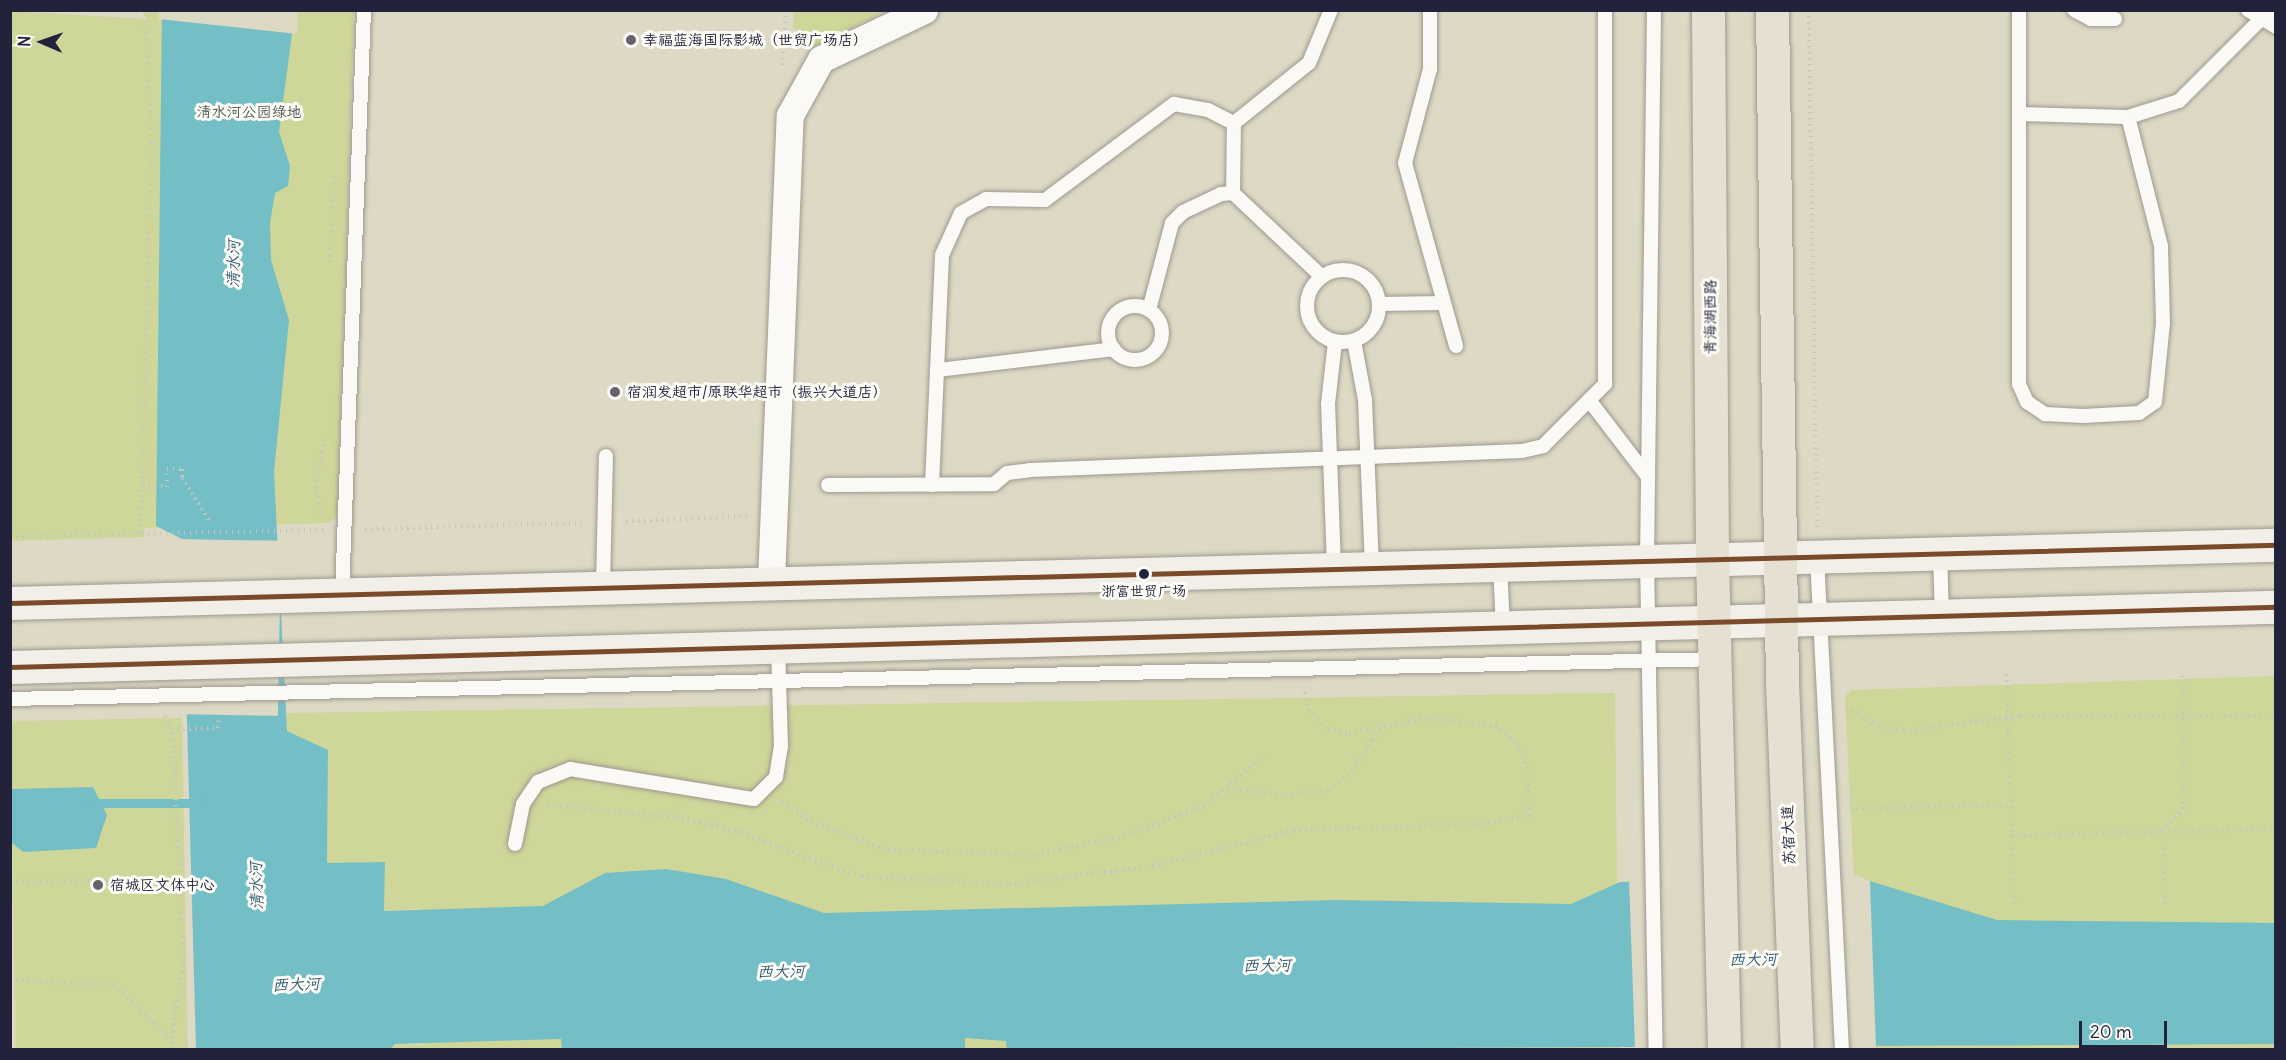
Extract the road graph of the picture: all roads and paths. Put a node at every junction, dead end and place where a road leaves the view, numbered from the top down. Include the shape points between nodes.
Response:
1 (145, 10) edge
2 (364, 10) edge
3 (924, 10) edge
4 (1331, 10) edge
5 (1430, 10) edge
6 (1605, 10) edge
7 (1654, 10) edge
8 (1708, 10) edge
9 (1772, 10) edge
10 (1809, 10) edge
11 (2019, 10) edge
12 (2074, 10) edge
13 (2248, 10) edge
14 (2276, 16) edge
15 (2115, 20) dead end
16 (2259, 21) junction
17 (2276, 27) edge
18 (2019, 114) junction
19 (2128, 117) junction
20 (1234, 123) junction
21 (1233, 193) junction
22 (1322, 277) junction
23 (1442, 303) junction
24 (1379, 304) junction
25 (1149, 310) junction
26 (1353, 341) junction
27 (1335, 342) junction
28 (1456, 346) dead end
29 (1114, 349) junction
30 (938, 370) junction
31 (1589, 400) junction
32 (606, 456) dead end
33 (1368, 457) junction
34 (1330, 459) junction
35 (1648, 477) junction
36 (932, 484) junction
37 (828, 485) dead end
38 (143, 486) junction
39 (774, 516) junction
40 (211, 522) dead end
41 (605, 522) junction
42 (344, 530) junction
43 (141, 533) junction
44 (10, 536) edge
45 (2276, 545) edge
46 (1941, 553) junction
47 (1817, 555) junction
48 (1712, 556) junction
49 (1783, 556) junction
50 (1647, 558) junction
51 (1500, 562) junction
52 (1372, 565) junction
53 (1334, 566) junction
54 (771, 581) junction
55 (603, 586) junction
56 (342, 593) junction
57 (10, 603) edge
58 (2276, 607) edge
59 (1942, 616) junction
60 (1820, 619) junction
61 (1783, 620) junction
62 (1713, 623) junction
63 (1649, 625) junction
64 (1503, 629) junction
65 (778, 647) junction
66 (1649, 660) junction
67 (10, 667) edge
68 (1297, 669) junction
69 (1716, 671) junction
70 (2007, 674) dead end
71 (2183, 676) dead end
72 (779, 681) junction
73 (155, 696) junction
74 (10, 699) edge
75 (1837, 701) dead end
76 (2276, 715) edge
77 (219, 718) dead end
78 (2008, 718) junction
79 (2183, 719) junction
80 (1382, 726) junction
81 (171, 729) junction
82 (1263, 756) dead end
83 (764, 789) junction
84 (1227, 790) junction
85 (523, 804) junction
86 (2011, 805) junction
87 (1839, 808) dead end
88 (2276, 829) edge
89 (2163, 831) junction
90 (2012, 835) junction
91 (515, 844) dead end
92 (177, 880) junction
93 (10, 882) edge
94 (2014, 903) dead end
95 (2165, 904) dead end
96 (10, 980) edge
97 (168, 1036) junction
98 (170, 1050) edge
99 (1656, 1050) edge
100 (1724, 1050) edge
101 (1797, 1050) edge
102 (1842, 1050) edge

1 - 38 path via 151,141
2 - 42 lane
3 - 39 street via 821,59 790,115
4 - 20 lane via 1309,63
5 - 23 lane via 1430,69 1405,163 1426,223
6 - 31 lane via 1607,360 1605,384
7 - 35 lane
8 - 48 main road, 青海湖西路
9 - 49 main road
10 - 47 path
11 - 18 lane
12 - 15 lane via 2091,19
13 - 16 lane
14 - 16 lane
16 - 17 lane
16 - 19 lane via 2179,101
18 - 19 lane
18 - 19 lane via 2019,384 2027,402 2045,414 2083,417 2139,413 2155,402 2163,323 2161,246
20 - 21 lane
20 - 30 lane via 1208,110 1174,104 1044,200 986,199 961,213 942,255
21 - 22 lane
21 - 25 lane via 1198,204 1172,223
22 - 24 lane via 1336,271 1360,274
22 - 27 lane via 1309,294 1309,318
23 - 24 lane
23 - 28 lane
24 - 26 lane via 1373,327
25 - 29 lane via 1132,306 1117,313 1108,327
25 - 29 lane via 1160,322 1157,348 1132,360
26 - 27 lane
26 - 33 lane via 1365,400
27 - 34 lane via 1328,404
29 - 30 lane
30 - 36 lane
31 - 33 lane via 1543,446 1522,452
31 - 35 lane
32 - 41 lane
33 - 34 lane
33 - 52 lane
34 - 36 lane via 1030,470 1007,473 994,484
34 - 53 lane
35 - 50 lane
36 - 37 lane
38 - 40 path via 166,486 167,469 182,470 182,478
38 - 43 path
39 - 41 path
39 - 54 street
41 - 42 path
41 - 55 lane
42 - 43 path
42 - 56 lane
43 - 44 path
45 - 46 main road
46 - 47 main road
46 - 59 lane
47 - 49 main road
47 - 60 lane
48 - 49 main road
48 - 50 main road
48 - 62 main road, 青海湖西路
49 - 61 main road
50 - 51 main road
50 - 63 lane
51 - 52 main road
51 - 64 lane
52 - 53 main road
53 - 54 main road
54 - 55 main road
55 - 56 main road
56 - 57 main road
58 - 59 main road
59 - 60 main road
60 - 61 main road
60 - 102 lane
61 - 62 main road
61 - 101 main road, 苏宿大道 via 1782,682
62 - 63 main road
62 - 69 main road
63 - 64 main road
63 - 66 lane
64 - 65 main road
65 - 67 main road
65 - 72 lane
66 - 68 lane
66 - 69 lane
66 - 99 lane
68 - 72 lane
68 - 80 path via 1310,711 1325,729 1347,734
69 - 100 main road
70 - 78 path
71 - 79 path
72 - 73 lane
72 - 83 lane via 781,747 776,777
73 - 74 lane
73 - 81 path
75 - 78 path via 1872,724 1904,731
76 - 79 path
77 - 81 path via 218,728
78 - 79 path
78 - 86 path
79 - 89 path via 2183,809
80 - 84 path via 1348,775 1329,789 1285,795
80 - 85 path via 1427,718 1497,726 1519,747 1527,768 1529,816 1476,824 1293,830 1153,866 1009,884 862,877 736,831 676,817
81 - 92 path
82 - 84 path
83 - 84 path via 811,821 888,850 972,857 1036,855 1124,837 1203,806
83 - 85 lane via 754,799 570,769 538,782
85 - 91 lane
86 - 87 path
86 - 90 path
88 - 89 path
89 - 90 path
89 - 95 path
90 - 94 path
92 - 93 path
92 - 97 path via 183,965
96 - 97 path via 114,985
97 - 98 path

